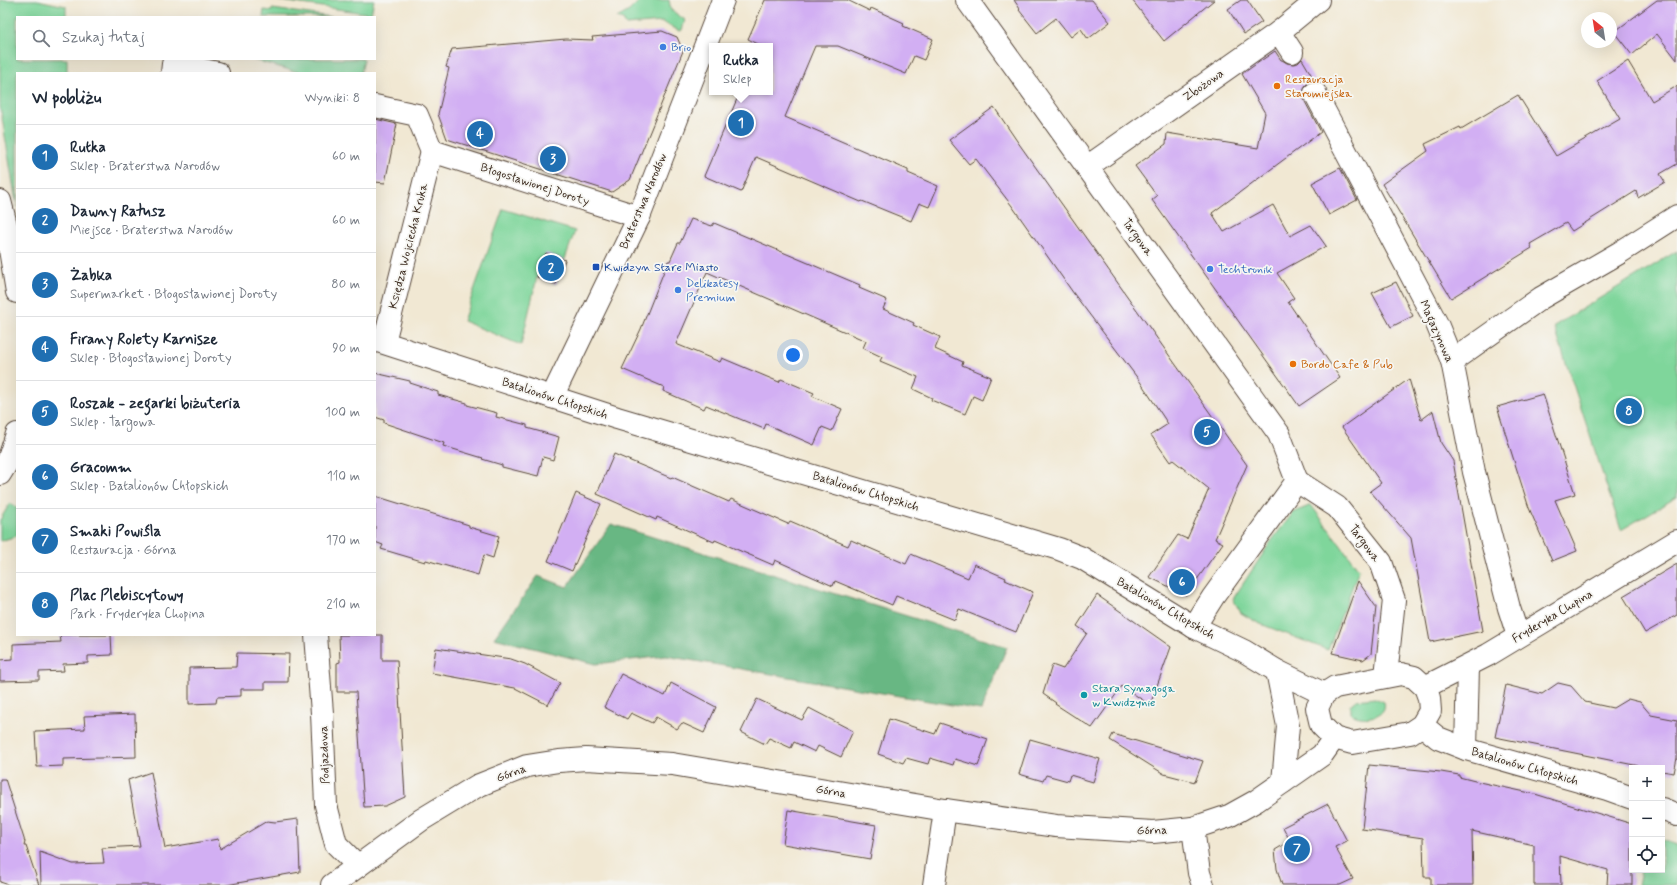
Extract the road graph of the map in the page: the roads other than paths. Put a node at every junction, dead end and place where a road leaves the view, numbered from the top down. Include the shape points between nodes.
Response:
1 (723, 0) edge
2 (967, 0) edge
3 (1318, 0) edge
4 (1279, 32) junction
5 (1292, 52) dead end
6 (172, 72) edge
7 (213, 72) edge
8 (1315, 93) dead end
9 (376, 106) edge
10 (432, 151) junction
11 (1087, 167) junction
12 (0, 201) edge
13 (1677, 216) edge
14 (639, 217) junction
15 (16, 286) edge
16 (380, 341) edge
17 (1452, 361) junction
18 (552, 397) junction
19 (16, 437) edge
20 (0, 474) edge
21 (1297, 481) junction
22 (1677, 541) edge
23 (1194, 627) junction
24 (316, 636) edge
25 (1518, 636) junction
26 (1468, 666) junction
27 (1277, 671) junction
28 (1386, 676) junction
29 (1424, 687) junction
30 (1324, 694) junction
31 (1422, 725) junction
32 (1334, 738) junction
33 (1466, 749) junction
34 (1283, 782) junction
35 (1629, 797) edge
36 (945, 810) junction
37 (1665, 810) edge
38 (1677, 815) edge
39 (1193, 828) junction
40 (358, 866) junction
41 (332, 885) edge
42 (934, 885) edge
43 (1203, 885) edge

1 - 14 street, Braterstwa Narodów
2 - 11 street, Targowa
3 - 4 street, Zbożowa
4 - 5 street
4 - 11 street, Zbożowa
6 - 7 street via 173,64
8 - 17 street, Magazynowa via 1437,324
9 - 10 street via 417,115
10 - 14 street, Błogosławionej Doroty
10 - 16 street, Księdza Wojciecha Kruka
11 - 21 street, Targowa via 1279,434
12 - 15 street
13 - 17 street via 1541,298
14 - 18 street, Braterstwa Narodów
16 - 18 street, Batalionów Chłopskich
17 - 25 street, Magazynowa via 1474,472 1508,608
18 - 23 street, Batalionów Chłopskich via 1059,549 1082,558
19 - 20 street via 8,461
21 - 23 street
21 - 28 street, Targowa via 1337,507 1381,562 1394,600
22 - 25 street, Fryderyka Chopina
23 - 27 street, Batalionów Chłopskich via 1244,651
24 - 40 street, Podjazdowa via 326,805 336,844
25 - 26 street, Fryderyka Chopina
26 - 29 street, Fryderyka Chopina
26 - 33 street
27 - 30 street, Batalionów Chłopskich
27 - 34 street via 1288,726
28 - 29 street via 1401,674 1414,677
28 - 30 street via 1335,687
29 - 31 street via 1430,698 1430,711
30 - 32 street via 1316,708 1321,725
31 - 32 street via 1410,733 1352,743
31 - 33 street, Batalionów Chłopskich via 1438,738
32 - 34 street, Górna via 1322,755
33 - 35 street, Batalionów Chłopskich
34 - 39 street, Górna via 1229,816
36 - 39 street, Górna via 1056,826 1153,832
36 - 40 street, Górna via 672,764 586,759 559,761 528,766 477,786 421,820
36 - 42 street
37 - 38 street
39 - 43 street
40 - 41 street, Górna

